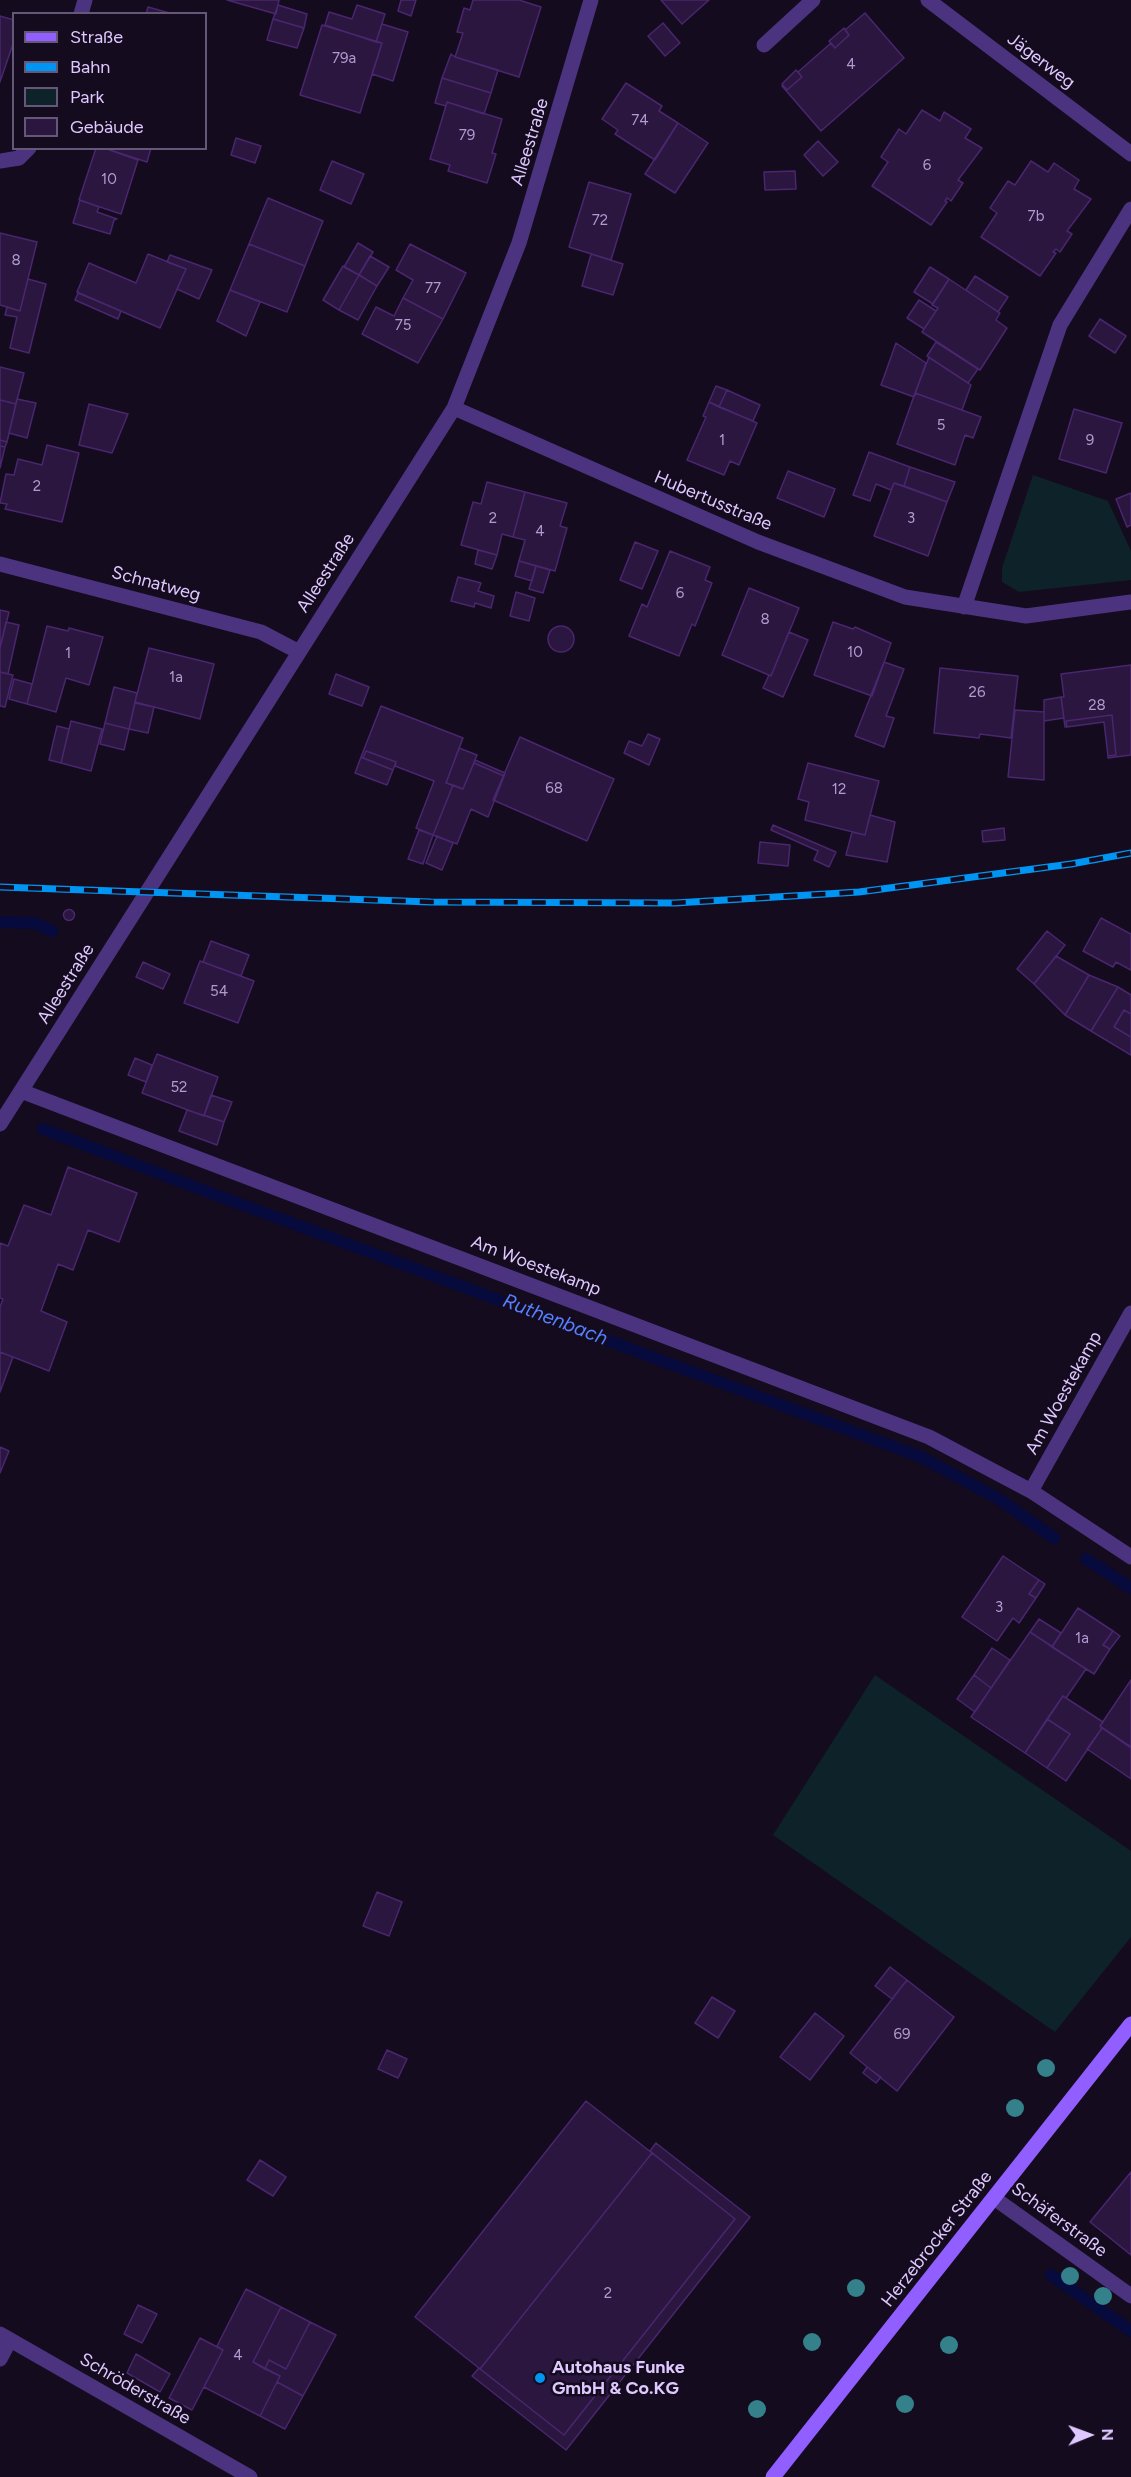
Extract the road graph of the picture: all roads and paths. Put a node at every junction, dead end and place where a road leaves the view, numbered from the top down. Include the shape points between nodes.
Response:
1 (591, 0) edge
2 (813, 0) edge
3 (928, 0) edge
4 (764, 45) dead end
5 (27, 150) edge
6 (1131, 154) edge
7 (0, 161) edge
8 (1131, 208) edge
9 (454, 408) junction
10 (0, 564) edge
11 (1131, 602) edge
12 (964, 607) junction
13 (299, 652) junction
14 (21, 1091) junction
15 (0, 1124) edge
16 (1131, 1313) edge
17 (1031, 1491) junction
18 (1131, 1557) edge
19 (1131, 2024) edge
20 (994, 2198) junction
21 (1131, 2296) edge
22 (5, 2337) edge
23 (0, 2359) edge
24 (250, 2477) edge
25 (773, 2477) edge

1 - 9 street, Alleestraße via 519,243
2 - 4 street
3 - 6 street, Jägerweg
5 - 7 street via 20,158
8 - 12 street via 1060,325
9 - 12 street, Hubertusstraße via 758,542 905,597
9 - 13 street, Alleestraße
10 - 13 street, Schnatweg via 261,632
11 - 12 street, Hubertusstraße via 1026,616
13 - 14 street, Alleestraße
14 - 15 street, Alleestraße
14 - 17 street, Am Woestekamp via 929,1437
16 - 17 street, Am Woestekamp
17 - 18 street, Am Woestekamp
19 - 20 main road, Herzebrocker Straße
20 - 21 street, Schäferstraße
20 - 25 main road, Herzebrocker Straße
22 - 23 street
22 - 24 street, Schröderstraße

